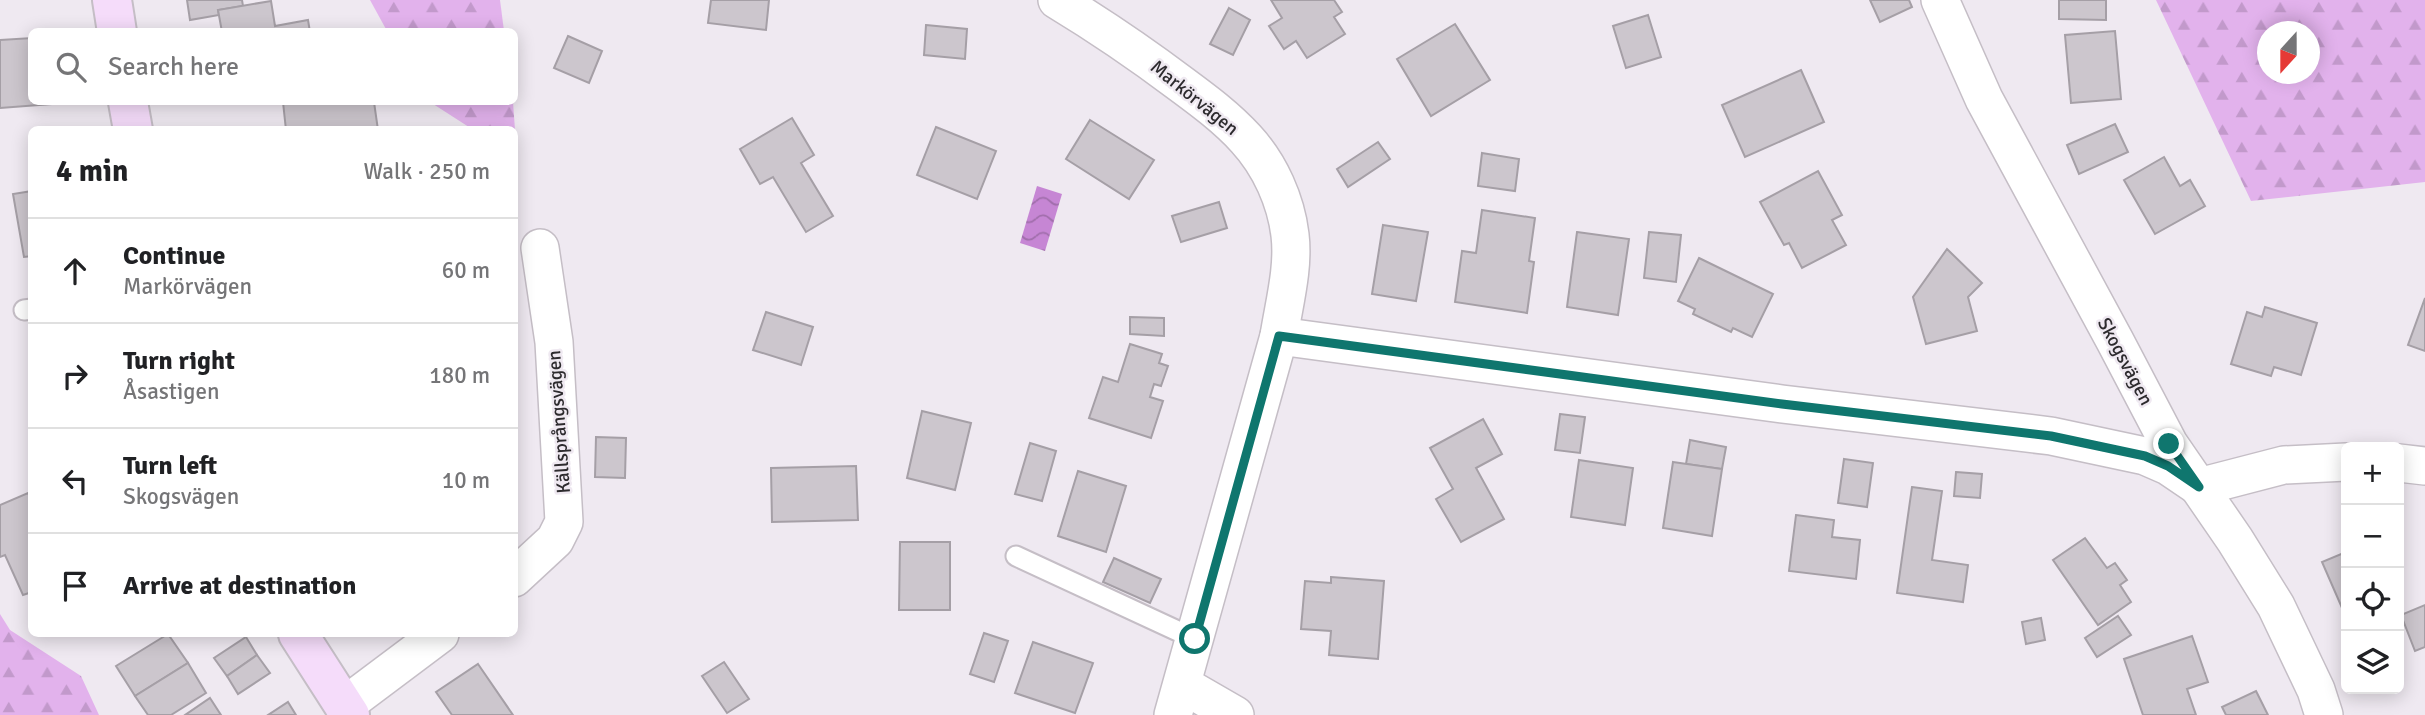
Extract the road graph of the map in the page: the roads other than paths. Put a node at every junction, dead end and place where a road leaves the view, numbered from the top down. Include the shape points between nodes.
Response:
1 (112, 0) edge
2 (1057, 0) edge
3 (1940, 0) edge
4 (116, 28) edge
5 (129, 105) edge
6 (132, 126) edge
7 (540, 248) dead end
8 (1279, 336) junction
9 (2341, 462) edge
10 (2404, 464) edge
11 (2425, 466) edge
12 (2199, 487) junction
13 (1016, 556) dead end
14 (518, 574) edge
15 (300, 637) edge
16 (436, 637) edge
17 (1195, 639) junction
18 (1178, 700) edge
19 (347, 710) edge
20 (1235, 715) edge
21 (2324, 715) edge

1 - 4 street
2 - 8 street, Markörvägen via 1126,43 1210,105 1248,140 1271,175 1291,238
3 - 12 street, Skogsvägen via 1984,99 2169,444
5 - 6 street
7 - 14 street, Källsprångsvägen via 554,342 564,522 555,540
8 - 12 street via 2051,436 2145,456
8 - 17 street, Markörvägen
9 - 12 street via 2284,465
10 - 11 street
12 - 21 street, Skogsvägen via 2276,606
13 - 17 lane
15 - 19 street
16 - 19 street
17 - 18 street, Markörvägen
18 - 20 street

